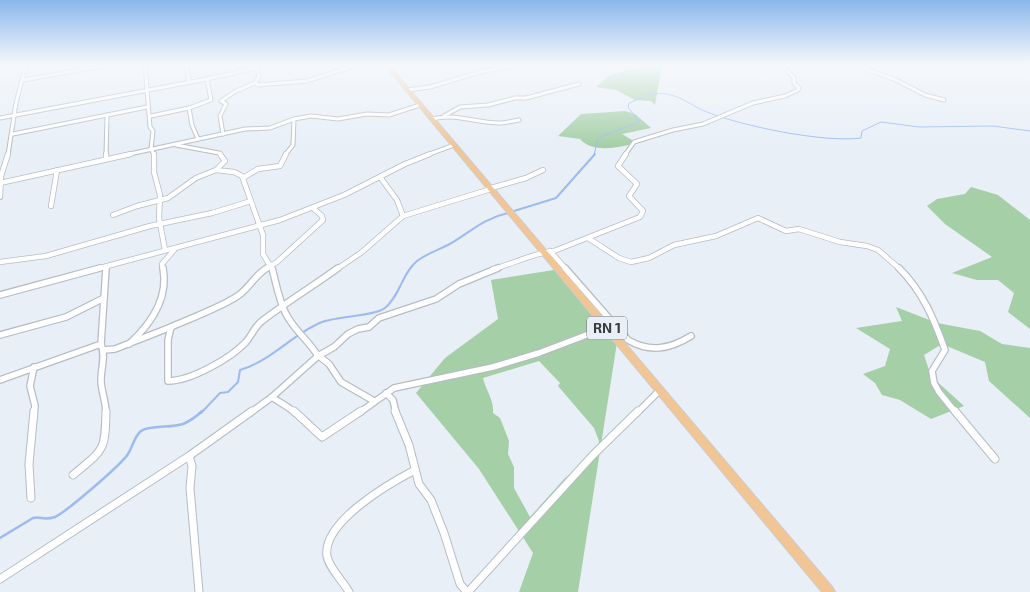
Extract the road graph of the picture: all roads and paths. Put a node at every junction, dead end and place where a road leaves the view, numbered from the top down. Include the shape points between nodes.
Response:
1 (20, 92) edge
2 (138, 92) edge
3 (146, 92) edge
4 (210, 92) edge
5 (235, 92) edge
6 (408, 92) edge
7 (550, 92) edge
8 (794, 92) edge
9 (918, 92) edge
10 (944, 100) dead end
11 (420, 105) junction
12 (147, 107) junction
13 (189, 108) junction
14 (107, 115) junction
15 (15, 116) junction
16 (151, 116) junction
17 (444, 116) junction
18 (0, 118) edge
19 (294, 119) junction
20 (432, 119) junction
21 (519, 120) dead end
22 (13, 134) junction
23 (223, 134) junction
24 (198, 139) junction
25 (173, 144) junction
26 (454, 145) junction
27 (151, 149) junction
28 (106, 159) junction
29 (57, 170) junction
30 (216, 170) junction
31 (542, 170) dead end
32 (380, 177) junction
33 (243, 178) junction
34 (1, 183) edge
35 (491, 188) junction
36 (0, 196) edge
37 (159, 201) junction
38 (251, 201) junction
39 (51, 206) dead end
40 (313, 208) junction
41 (113, 215) dead end
42 (403, 216) junction
43 (161, 224) junction
44 (258, 226) junction
45 (588, 238) junction
46 (176, 248) junction
47 (165, 250) junction
48 (547, 252) junction
49 (0, 262) edge
50 (271, 266) junction
51 (106, 267) junction
52 (0, 295) edge
53 (104, 298) junction
54 (282, 305) junction
55 (604, 324) junction
56 (171, 327) junction
57 (0, 335) edge
58 (691, 336) dead end
59 (130, 344) junction
60 (102, 347) junction
61 (318, 356) junction
62 (34, 367) junction
63 (0, 380) edge
64 (659, 391) junction
65 (386, 393) junction
66 (272, 397) junction
67 (374, 401) junction
68 (189, 456) junction
69 (995, 459) dead end
70 (415, 470) junction
71 (73, 475) dead end
72 (31, 498) dead end
73 (0, 579) edge
74 (199, 592) edge
75 (348, 592) edge
76 (467, 592) edge
77 (829, 592) edge

1 - 15 street
2 - 15 street
3 - 12 street
4 - 13 street via 211,100
5 - 23 street via 221,101 226,104 220,116
6 - 11 main road, RN 1
7 - 17 street via 488,105 459,107
8 - 45 street via 753,103 703,124 634,142 618,166 637,184 629,196 642,208 643,214
9 - 10 street
11 - 19 street via 389,115
11 - 20 main road, RN 1
12 - 14 street
12 - 16 street
13 - 16 street
13 - 24 street
14 - 22 street
14 - 28 street
15 - 18 street
15 - 22 street
16 - 27 street
17 - 20 street
17 - 21 street via 500,124
19 - 23 street via 270,128
19 - 33 street via 293,145 280,166 254,170
20 - 26 main road, RN 1
22 - 34 street
23 - 24 street
24 - 25 street
25 - 27 street
25 - 30 street via 221,154 226,161
26 - 32 street
26 - 35 main road, RN 1
27 - 28 street
27 - 37 street
28 - 29 street
29 - 34 street
29 - 39 street
30 - 33 street via 239,173
30 - 37 street via 196,178 174,195
31 - 35 street
32 - 40 street
32 - 42 street via 397,200
33 - 38 street
34 - 36 street
35 - 42 street
35 - 48 main road, RN 1
37 - 41 street
37 - 43 street
38 - 43 street
38 - 44 street
40 - 44 street
40 - 50 street via 323,220
42 - 54 street via 362,252
43 - 47 street
43 - 49 street via 46,256
44 - 46 street
44 - 50 street via 263,235 263,254
45 - 48 street
45 - 69 street via 631,262 649,258 674,245 722,234 758,218 786,231 799,229 840,242 873,247 901,270 928,304 944,350 932,371 934,383
46 - 47 street
46 - 59 street via 162,264 165,273 158,308 141,334
47 - 51 street
48 - 55 main road, RN 1
48 - 58 street via 635,345 664,349
48 - 61 street via 486,272 436,299 379,318 370,326 348,334
50 - 54 street
50 - 56 street via 257,274 238,296
51 - 52 street
51 - 53 street
53 - 57 street via 75,315 50,324
53 - 60 street
54 - 56 street via 253,329 244,346 202,370 171,382 168,381 170,360 167,349 167,334
54 - 61 street
55 - 64 main road, RN 1
55 - 65 street via 590,334 539,354 394,388
56 - 59 street
59 - 60 street via 116,349
60 - 62 street
60 - 71 street via 105,442 97,454
61 - 66 street
61 - 67 street via 329,364 341,382
62 - 63 street
62 - 72 street via 30,381 35,406 29,457
64 - 76 street via 593,455
64 - 77 main road, RN 1
65 - 67 street
65 - 70 street via 393,400
66 - 67 street via 287,405 322,437
66 - 68 street
68 - 73 street
68 - 74 street
70 - 75 street via 396,478 377,492 334,531 327,556
70 - 76 street via 431,500 460,584

